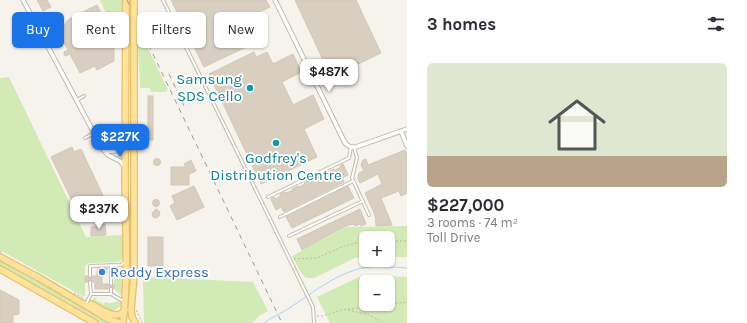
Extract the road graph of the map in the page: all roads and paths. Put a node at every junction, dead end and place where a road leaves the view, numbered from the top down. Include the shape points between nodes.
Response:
1 (23, 0) edge
2 (126, 0) edge
3 (134, 0) edge
4 (163, 0) edge
5 (275, 0) edge
6 (30, 12) edge
7 (49, 48) edge
8 (84, 96) dead end
9 (77, 100) junction
10 (407, 129) edge
11 (401, 131) junction
12 (94, 133) junction
13 (85, 138) dead end
14 (126, 140) junction
15 (134, 146) junction
16 (147, 146) dead end
17 (407, 146) edge
18 (352, 147) junction
19 (102, 148) junction
20 (126, 175) junction
21 (353, 181) junction
22 (268, 197) dead end
23 (363, 201) junction
24 (369, 215) dead end
25 (280, 217) dead end
26 (289, 236) dead end
27 (395, 241) edge
28 (407, 241) edge
29 (359, 243) edge
30 (0, 257) edge
31 (290, 260) junction
32 (126, 261) junction
33 (111, 265) junction
34 (0, 269) edge
35 (90, 276) dead end
36 (90, 282) dead end
37 (111, 284) dead end
38 (111, 289) dead end
39 (91, 294) junction
40 (111, 294) junction
41 (407, 302) edge
42 (126, 303) junction
43 (86, 304) junction
44 (125, 310) junction
45 (346, 310) junction
46 (314, 316) junction
47 (88, 321) edge
48 (95, 323) edge
49 (120, 323) edge
50 (124, 323) edge
51 (134, 323) edge
52 (314, 323) edge
53 (385, 323) edge

1 - 6 street
2 - 14 main road
3 - 15 main road, bridge
4 - 31 lane
5 - 18 street via 343,140
7 - 9 street
8 - 9 lane
9 - 12 street
10 - 11 street
11 - 17 street
11 - 18 street
12 - 13 lane
12 - 19 street
14 - 19 street via 123,147 117,151 110,152
14 - 20 main road
15 - 16 lane
15 - 51 main road via 134,275 131,310
18 - 21 lane via 357,158
18 - 22 lane via 349,158
19 - 20 street via 125,166
20 - 32 main road
21 - 23 lane
21 - 25 lane
23 - 24 lane
23 - 26 lane
27 - 28 path
29 - 31 path via 317,258
30 - 43 main road via 57,285
31 - 46 lane via 313,307
32 - 33 lane via 121,265
32 - 42 main road
33 - 35 lane via 90,266
33 - 37 lane
34 - 47 main road
36 - 39 lane
38 - 40 lane
39 - 40 lane
39 - 43 lane
40 - 42 lane
41 - 45 path
42 - 44 main road
43 - 44 main road via 114,315
43 - 49 main road via 106,318
44 - 50 main road
45 - 46 path
45 - 53 path via 369,315
46 - 52 lane
47 - 48 main road
50 - 51 main road

